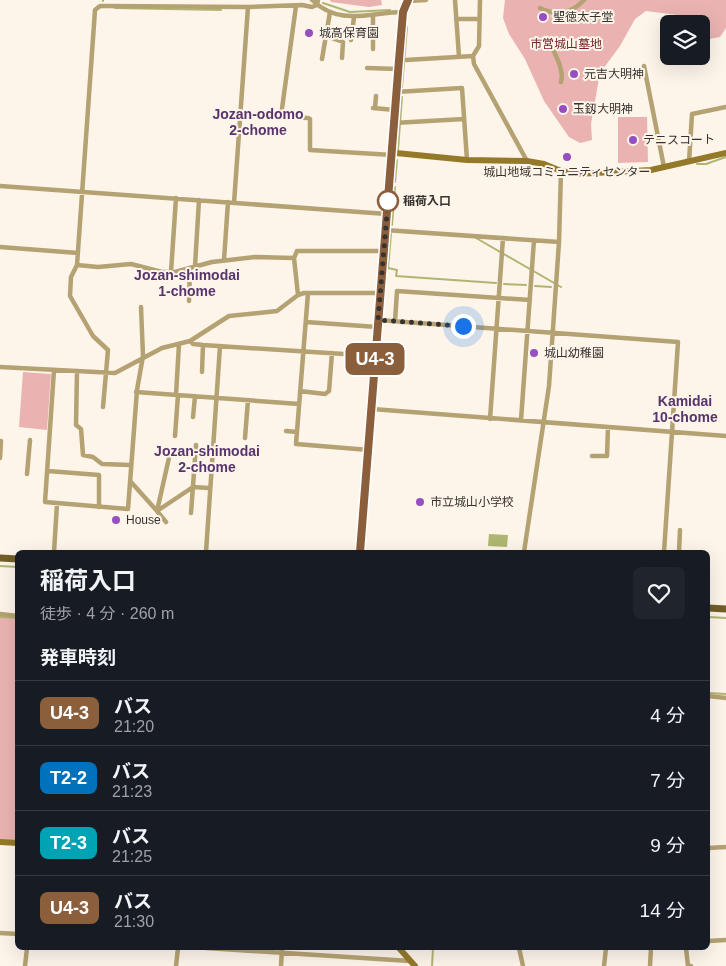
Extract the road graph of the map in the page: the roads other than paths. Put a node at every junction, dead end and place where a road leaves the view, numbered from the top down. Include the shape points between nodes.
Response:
1 (139, 0) edge
2 (213, 0) edge
3 (270, 0) edge
4 (312, 0) edge
5 (408, 0) edge
6 (426, 0) edge
7 (455, 0) edge
8 (480, 0) edge
9 (584, 0) edge
10 (317, 2) edge
11 (105, 3) edge
12 (139, 6) junction
13 (270, 6) junction
14 (296, 6) junction
15 (213, 7) junction
16 (248, 7) junction
17 (540, 8) dead end
18 (330, 12) junction
19 (403, 12) junction
20 (373, 16) junction
21 (354, 17) junction
22 (456, 19) junction
23 (478, 19) junction
24 (326, 36) junction
25 (548, 39) dead end
26 (352, 40) dead end
27 (373, 49) dead end
28 (474, 56) junction
29 (458, 57) junction
30 (342, 58) dead end
31 (322, 59) dead end
32 (403, 60) junction
33 (644, 66) dead end
34 (367, 68) dead end
35 (398, 69) junction
36 (561, 82) dead end
37 (396, 92) junction
38 (376, 96) dead end
39 (726, 107) edge
40 (395, 110) junction
41 (240, 115) junction
42 (281, 116) junction
43 (464, 119) junction
44 (398, 123) junction
45 (726, 154) edge
46 (392, 155) junction
47 (467, 160) junction
48 (527, 161) junction
49 (689, 162) junction
50 (664, 166) junction
51 (561, 172) junction
52 (0, 186) edge
53 (82, 192) junction
54 (176, 198) junction
55 (199, 200) junction
56 (228, 202) junction
57 (234, 202) junction
58 (387, 214) junction
59 (385, 230) junction
60 (503, 238) junction
61 (534, 240) junction
62 (559, 242) junction
63 (0, 247) edge
64 (383, 251) junction
65 (78, 253) junction
66 (294, 258) junction
67 (224, 260) junction
68 (77, 265) junction
69 (192, 267) junction
70 (171, 272) junction
71 (308, 293) junction
72 (380, 293) junction
73 (298, 295) junction
74 (499, 299) junction
75 (530, 300) junction
76 (189, 301) dead end
77 (141, 308) dead end
78 (395, 321) junction
79 (306, 322) junction
80 (378, 323) junction
81 (497, 328) junction
82 (527, 330) junction
83 (552, 332) junction
84 (190, 341) junction
85 (179, 344) junction
86 (203, 345) junction
87 (220, 346) junction
88 (304, 352) junction
89 (332, 353) junction
90 (375, 356) junction
91 (143, 359) junction
92 (0, 367) edge
93 (54, 370) junction
94 (77, 371) junction
95 (106, 372) junction
96 (202, 372) dead end
97 (300, 391) junction
98 (136, 392) junction
99 (177, 395) junction
100 (195, 396) junction
101 (217, 398) junction
102 (248, 400) junction
103 (299, 404) junction
104 (103, 407) dead end
105 (372, 409) junction
106 (193, 417) dead end
107 (490, 419) junction
108 (520, 420) junction
109 (543, 422) junction
110 (608, 427) junction
111 (286, 432) dead end
112 (297, 432) junction
113 (672, 433) junction
114 (175, 436) dead end
115 (726, 436) edge
116 (245, 438) dead end
117 (1, 440) edge
118 (30, 440) dead end
119 (196, 445) dead end
120 (171, 449) dead end
121 (368, 450) junction
122 (592, 456) dead end
123 (0, 458) edge
124 (131, 464) junction
125 (48, 471) junction
126 (27, 474) dead end
127 (131, 482) junction
128 (193, 487) junction
129 (209, 488) junction
130 (57, 504) junction
131 (99, 506) junction
132 (157, 511) junction
133 (191, 513) dead end
134 (166, 522) dead end
135 (680, 530) dead end
136 (54, 550) edge
137 (206, 550) edge
138 (360, 550) edge
139 (524, 550) edge
140 (664, 550) edge
141 (679, 550) edge
142 (0, 558) edge
143 (15, 559) edge
144 (710, 608) edge
145 (726, 609) edge
146 (0, 614) edge
147 (15, 616) edge
148 (710, 696) edge
149 (726, 698) edge
150 (0, 842) edge
151 (15, 843) edge
152 (726, 847) edge
153 (710, 848) edge
154 (0, 933) edge
155 (15, 934) edge
156 (726, 940) edge
157 (710, 941) edge
158 (27, 950) edge
159 (178, 950) edge
160 (282, 950) edge
161 (402, 950) edge
162 (519, 950) edge
163 (606, 950) edge
164 (650, 950) edge
165 (686, 950) edge
166 (413, 963) edge
167 (25, 966) edge
168 (176, 966) edge
169 (281, 966) edge
170 (523, 966) edge
171 (604, 966) edge
172 (650, 966) edge
173 (691, 966) edge

1 - 12 street
2 - 15 street
3 - 13 street
4 - 10 street
5 - 6 street
5 - 19 street
7 - 22 street
8 - 23 street
9 - 17 street via 562,13 551,14
10 - 14 street via 312,7
10 - 18 street
11 - 12 street
11 - 53 street via 95,10
12 - 15 street
13 - 14 street
13 - 16 street
14 - 42 street
15 - 16 street
16 - 41 street
18 - 21 street
18 - 24 street
19 - 20 street
19 - 32 street
20 - 21 street
20 - 27 street
21 - 26 street
22 - 23 street
22 - 29 street
23 - 28 street via 479,46
24 - 30 street via 343,42
24 - 31 street
25 - 36 street via 563,76
28 - 29 street
28 - 48 street via 474,64
29 - 32 street
32 - 35 street
33 - 50 street
34 - 35 street
35 - 37 street
37 - 40 street
37 - 43 street via 462,88
38 - 40 street via 374,108
39 - 49 street via 692,114
40 - 44 street
41 - 42 street
41 - 57 street
42 - 46 street via 310,119 310,150
43 - 44 street
43 - 47 street
44 - 46 street
45 - 49 street
46 - 47 street
46 - 58 street
47 - 48 street
48 - 51 street
49 - 50 street
50 - 51 street via 651,170
51 - 62 street
52 - 53 street
53 - 54 street
53 - 65 street
54 - 55 street
54 - 70 street
55 - 56 street
55 - 69 street
56 - 57 street
56 - 67 street
57 - 58 street
58 - 59 street
59 - 60 street
59 - 64 street
60 - 61 street
60 - 74 street
61 - 62 street
61 - 75 street
62 - 83 street
63 - 65 street
64 - 66 street via 300,251
64 - 72 street
65 - 68 street
66 - 67 street
66 - 73 street
67 - 69 street
68 - 70 street via 131,264
68 - 95 street via 71,277 70,296 93,336 107,348
69 - 70 street
69 - 76 street
71 - 72 street
71 - 73 street
71 - 79 street
72 - 80 street
73 - 84 street via 277,311 229,316
74 - 75 street
74 - 78 street via 397,292
74 - 81 street
75 - 82 street
77 - 91 street
78 - 80 street
78 - 81 street
79 - 80 street
79 - 88 street
80 - 90 street
81 - 82 street
81 - 107 street
82 - 83 street
82 - 108 street
83 - 109 street
83 - 113 street via 678,342
84 - 85 street
84 - 86 street
85 - 91 street via 162,348
85 - 99 street
86 - 87 street
86 - 96 street
87 - 88 street
87 - 101 street
88 - 89 street
88 - 97 street
89 - 90 street
89 - 97 street via 329,391 325,394
90 - 105 street
91 - 95 street via 118,372
91 - 98 street
92 - 93 street
93 - 94 street
93 - 125 street
94 - 95 street
94 - 124 street via 76,425 81,429 83,456 93,457 102,464
95 - 104 street
97 - 103 street
98 - 99 street
98 - 124 street
99 - 100 street
99 - 114 street
100 - 101 street
100 - 106 street
101 - 102 street
101 - 129 street
102 - 103 street
102 - 116 street
103 - 112 street
105 - 107 street
105 - 121 street
107 - 108 street
108 - 109 street
109 - 110 street
109 - 139 street
110 - 113 street
110 - 122 street via 607,456
111 - 112 street
112 - 121 street via 298,446
113 - 115 street
113 - 140 street
117 - 123 street
118 - 126 street
119 - 128 street
120 - 132 street
121 - 138 street
124 - 127 street
125 - 130 street via 45,502
125 - 131 street via 99,475
127 - 131 street via 128,509
127 - 132 street
128 - 129 street
128 - 132 street
128 - 133 street
129 - 137 street
130 - 131 street
130 - 136 street
132 - 134 street
135 - 141 street
142 - 143 main road
144 - 145 main road
146 - 147 street
148 - 149 street
150 - 151 street
152 - 153 street
154 - 155 street
156 - 157 street
158 - 167 street
159 - 168 street
160 - 166 street
160 - 169 street
161 - 166 street
162 - 170 street
163 - 171 street
164 - 172 street
165 - 173 street via 686,962

